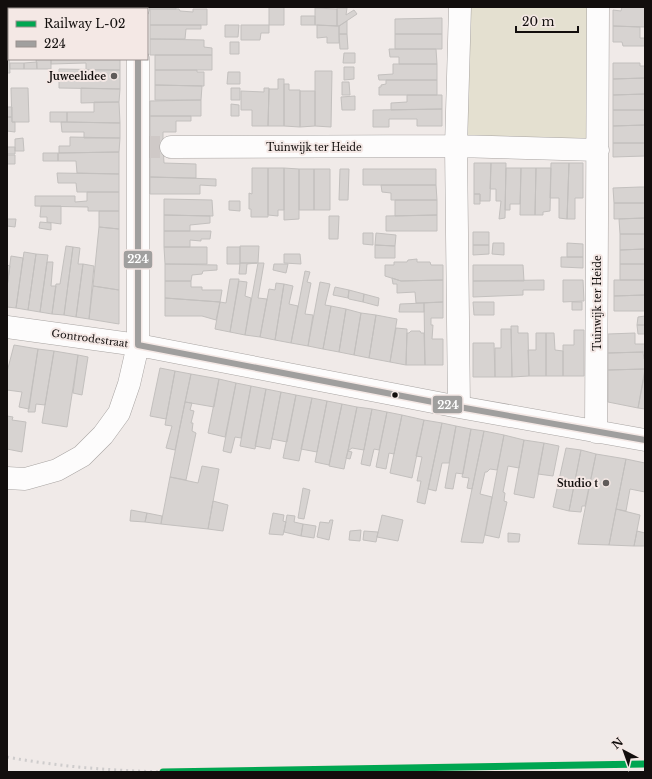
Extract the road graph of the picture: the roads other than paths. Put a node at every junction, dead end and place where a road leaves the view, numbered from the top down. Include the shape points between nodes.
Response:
1 (460, 7) edge
2 (598, 7) edge
3 (138, 60) edge
4 (456, 146) junction
5 (172, 147) tunnel mouth
6 (598, 150) junction
7 (7, 327) edge
8 (138, 345) junction
9 (459, 407) junction
10 (596, 432) junction
11 (645, 440) edge
12 (7, 478) edge

1 - 4 street
2 - 6 street, Tuinwijk ter Heide
3 - 8 street
4 - 5 street, Tuinwijk ter Heide
4 - 6 street, Tuinwijk ter Heide
4 - 9 street
6 - 10 street, Tuinwijk ter Heide
7 - 8 street, Gontrodestraat
8 - 9 street, Gontrodestraat
8 - 12 street via 129,384 118,413 104,435 82,456 57,470 25,479
9 - 10 street, Gontrodestraat
10 - 11 street, Gontrodestraat

